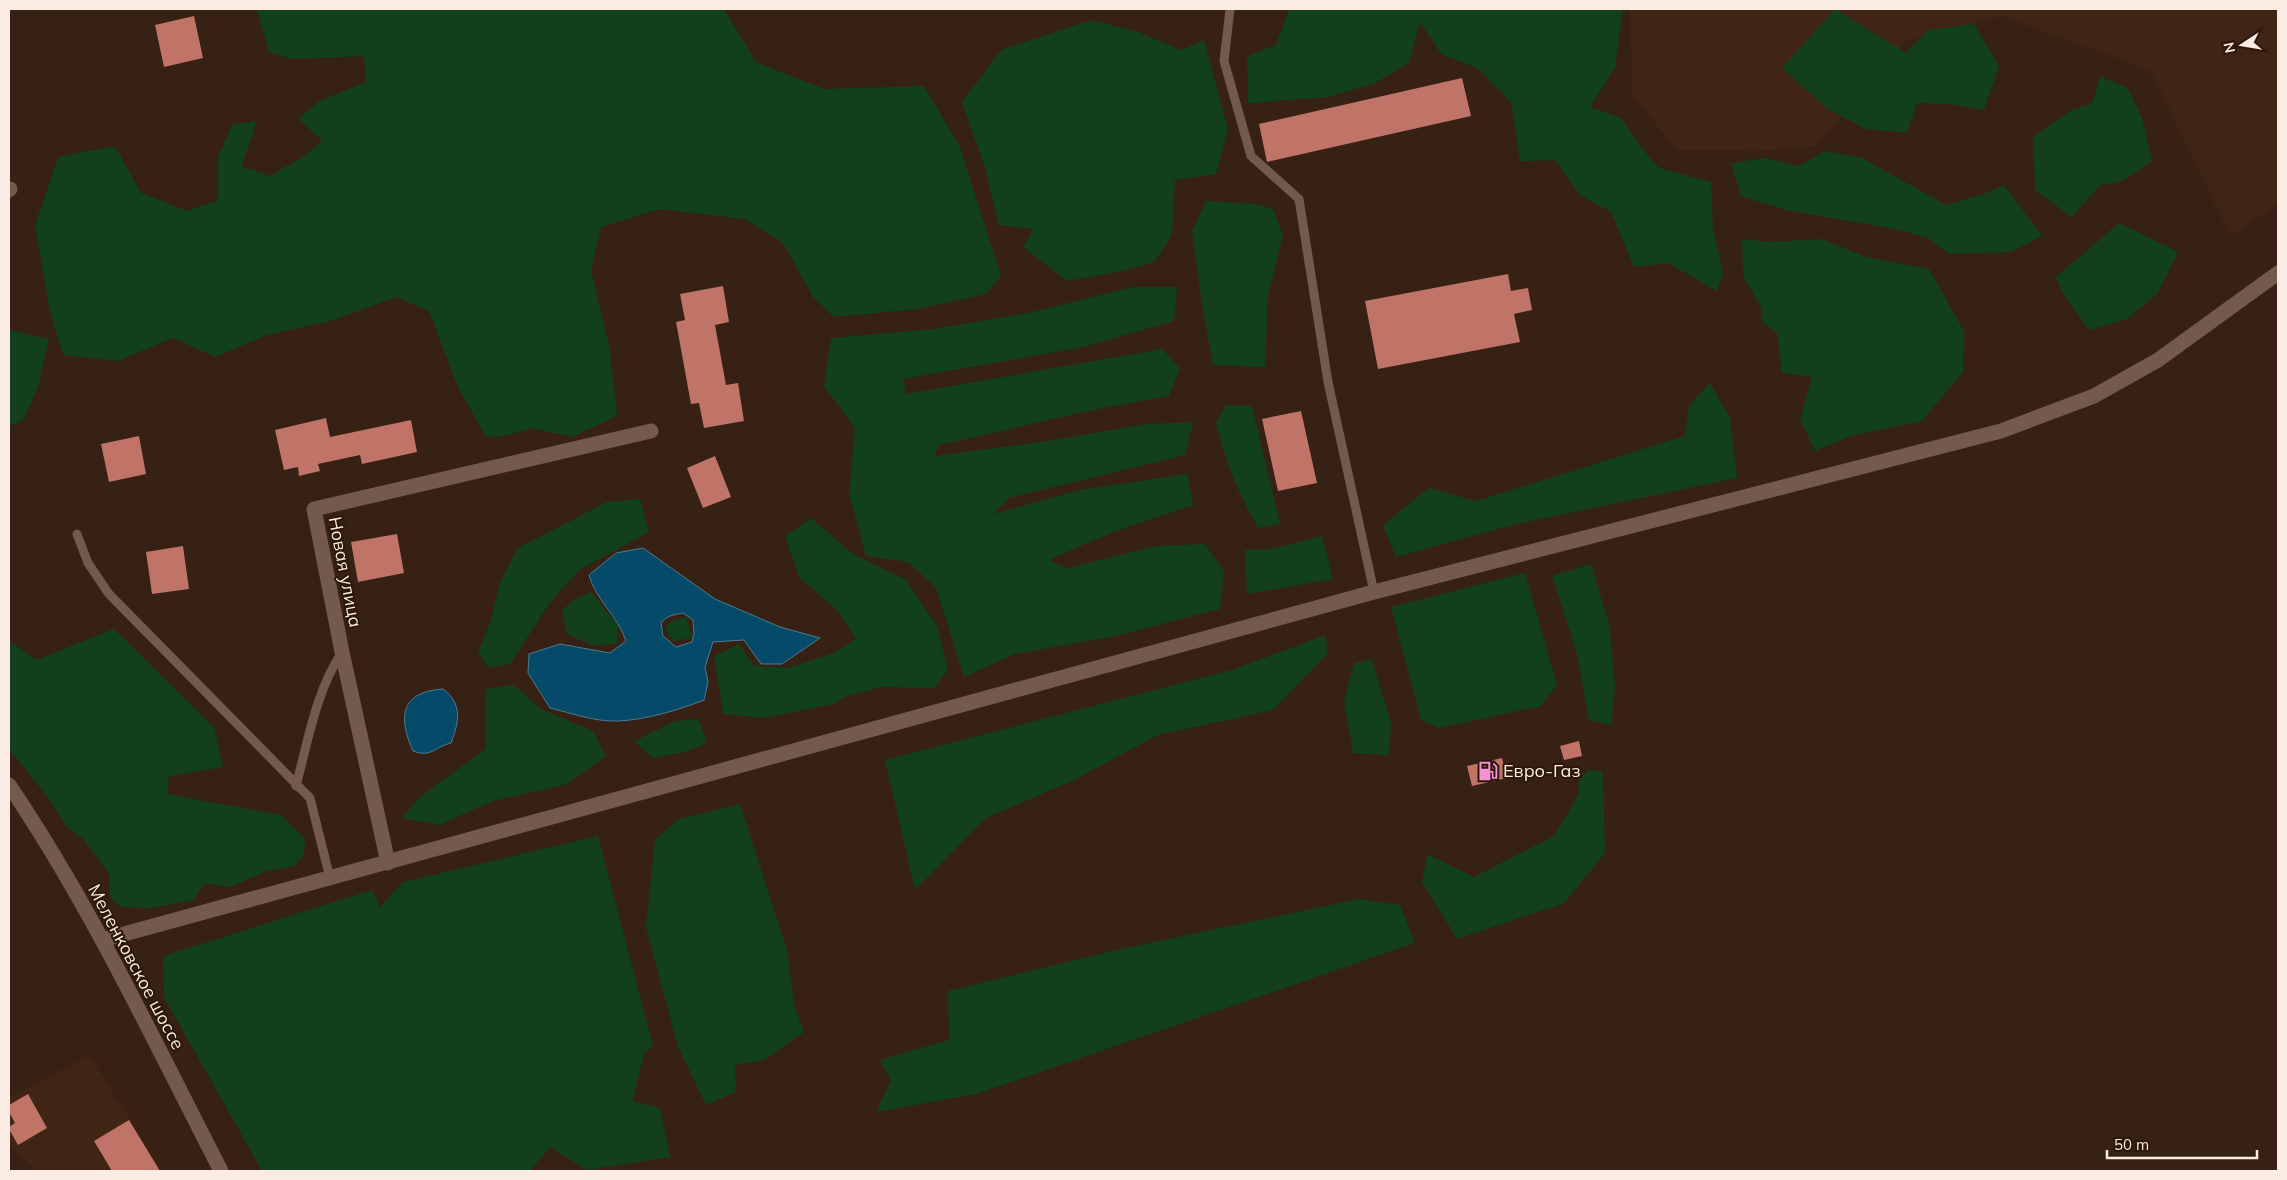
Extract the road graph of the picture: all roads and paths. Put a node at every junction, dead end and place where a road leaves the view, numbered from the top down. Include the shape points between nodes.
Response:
1 (1230, 9) edge
2 (2278, 273) edge
3 (650, 431) dead end
4 (77, 534) dead end
5 (1374, 592) junction
6 (342, 652) junction
7 (9, 785) edge
8 (296, 786) junction
9 (388, 863) junction
10 (330, 878) junction
11 (102, 940) junction
12 (221, 1171) edge

1 - 5 lane via 1224,62 1251,156 1299,199 1328,382
2 - 5 street via 2158,360 2094,396 2001,431
3 - 6 street, Новая улица via 314,509
4 - 8 lane via 88,563 109,594
5 - 9 street
6 - 8 lane via 331,669 314,718
6 - 9 street, Новая улица
7 - 11 street, Меленковское шоссе via 43,835
8 - 10 lane via 310,798
9 - 10 street
10 - 11 street
11 - 12 street, Меленковское шоссе

